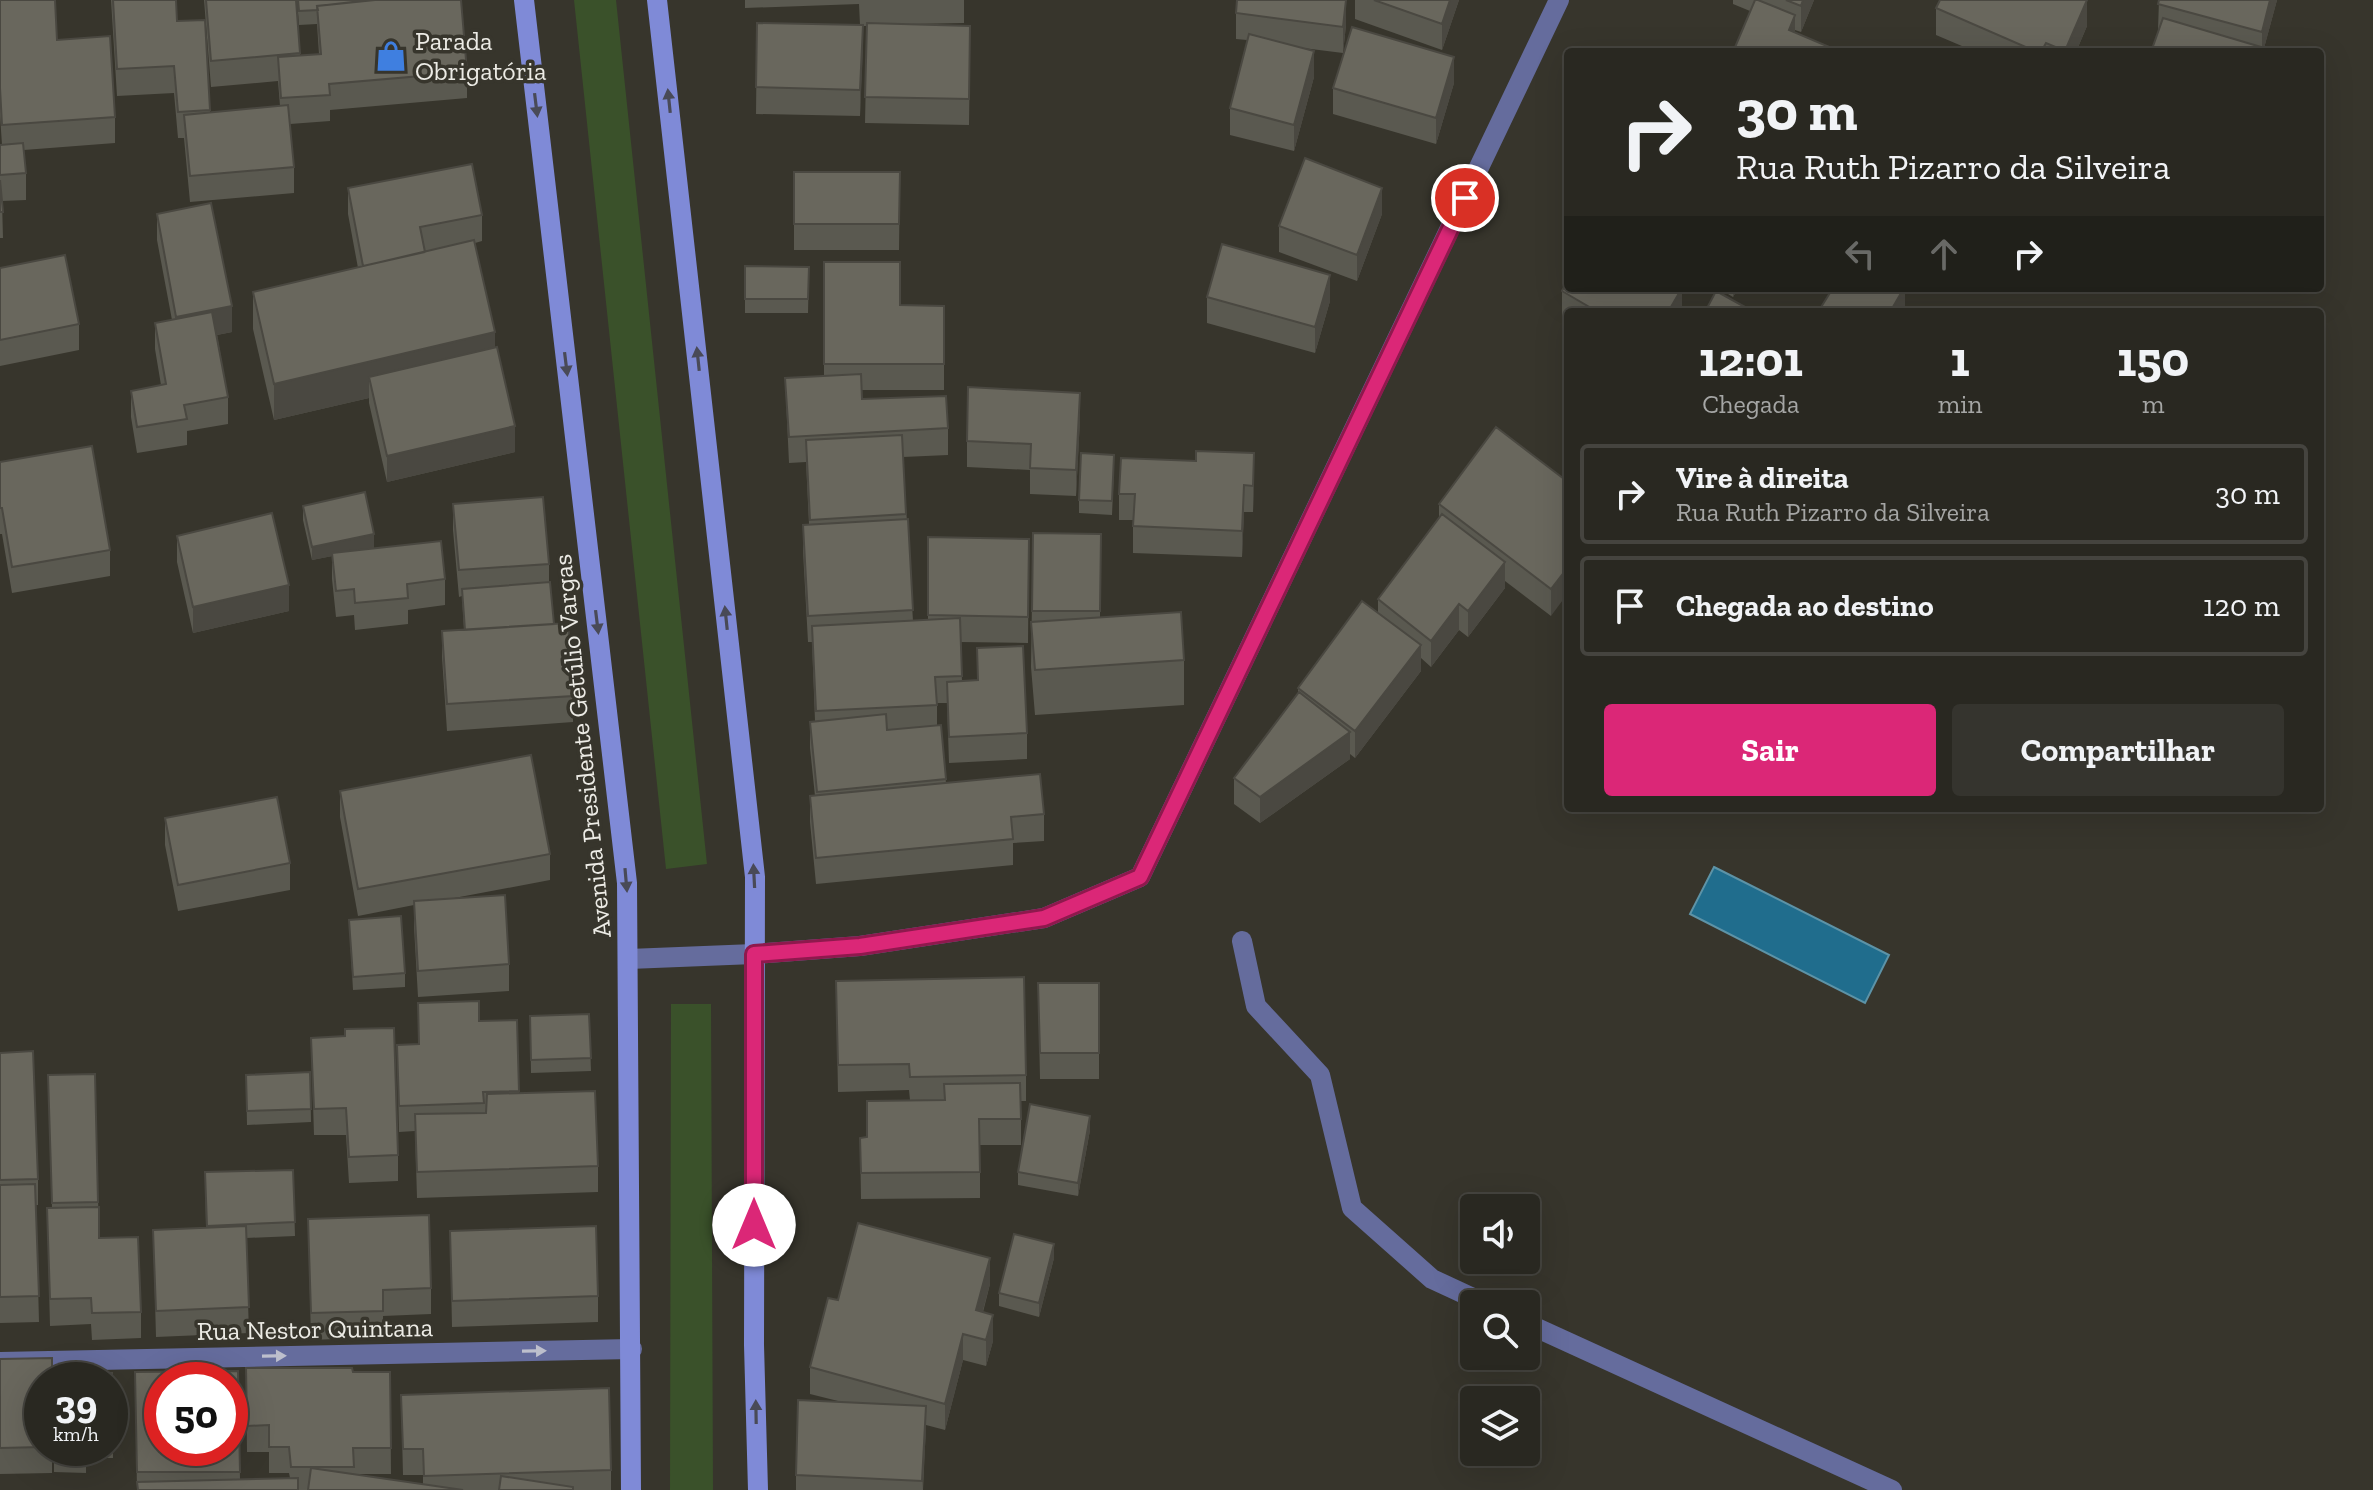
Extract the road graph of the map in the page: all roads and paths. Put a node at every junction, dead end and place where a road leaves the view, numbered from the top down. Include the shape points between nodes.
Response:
1 (524, 0) edge
2 (657, 0) edge
3 (1559, 0) edge
4 (1242, 941) dead end
5 (754, 954) junction
6 (629, 959) junction
7 (1460, 1292) edge
8 (1540, 1329) edge
9 (632, 1349) junction
10 (0, 1362) edge
11 (631, 1490) edge
12 (758, 1490) edge
13 (1892, 1490) edge

1 -> 6 main road, Avenida Presidente Getúlio Vargas via 627,883
5 -> 2 main road via 755,877
3 - 5 street via 1140,877 1044,918 860,946
4 - 7 street via 1256,1006 1320,1075 1352,1208 1432,1279
5 - 6 street
12 -> 5 main road
6 - 9 main road, Avenida Presidente Getúlio Vargas
8 - 13 street
10 -> 9 street, Rua Nestor Quintana
9 - 11 main road, Avenida Presidente Getúlio Vargas

